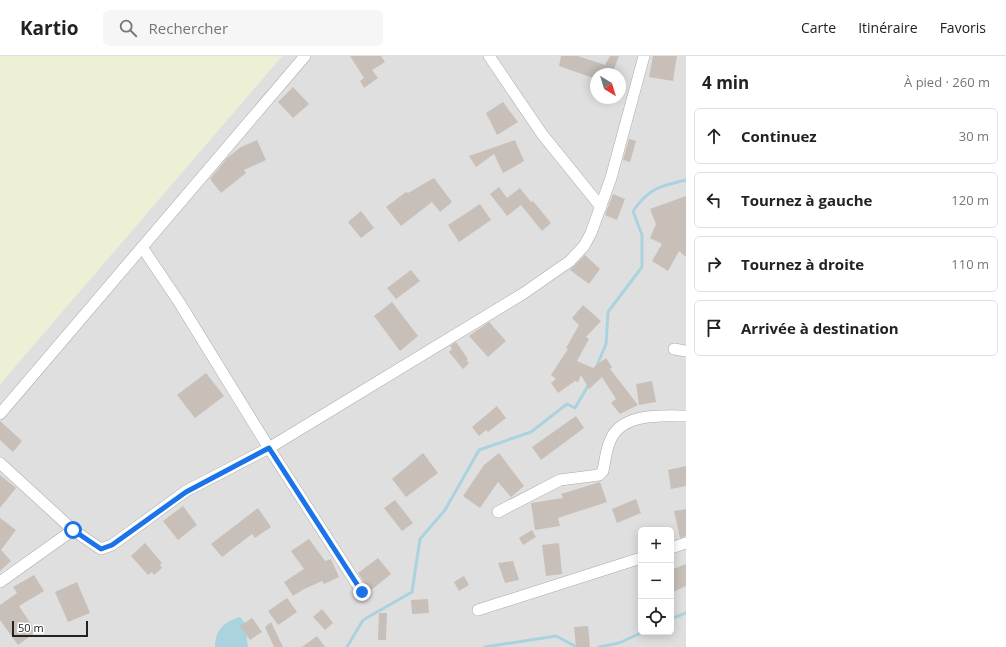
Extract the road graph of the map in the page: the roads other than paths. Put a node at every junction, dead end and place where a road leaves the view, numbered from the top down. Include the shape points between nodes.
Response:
1 (306, 56) edge
2 (489, 56) edge
3 (644, 56) edge
4 (601, 208) junction
5 (142, 247) junction
6 (674, 349) dead end
7 (686, 351) edge
8 (0, 414) edge
9 (686, 416) edge
10 (269, 448) junction
11 (0, 463) edge
12 (498, 512) dead end
13 (73, 530) junction
14 (686, 543) edge
15 (674, 547) edge
16 (638, 559) edge
17 (0, 582) edge
18 (362, 592) dead end
19 (478, 610) dead end

1 - 5 street
2 - 4 street via 542,134
3 - 4 street
4 - 10 street via 592,233 570,261 524,293
5 - 8 street
5 - 10 street
6 - 7 street
9 - 12 street via 650,415 619,428 610,439 600,475 560,480
10 - 13 street via 186,492 112,545 101,549
10 - 18 street
11 - 13 street
13 - 17 street
14 - 15 street
16 - 19 street

